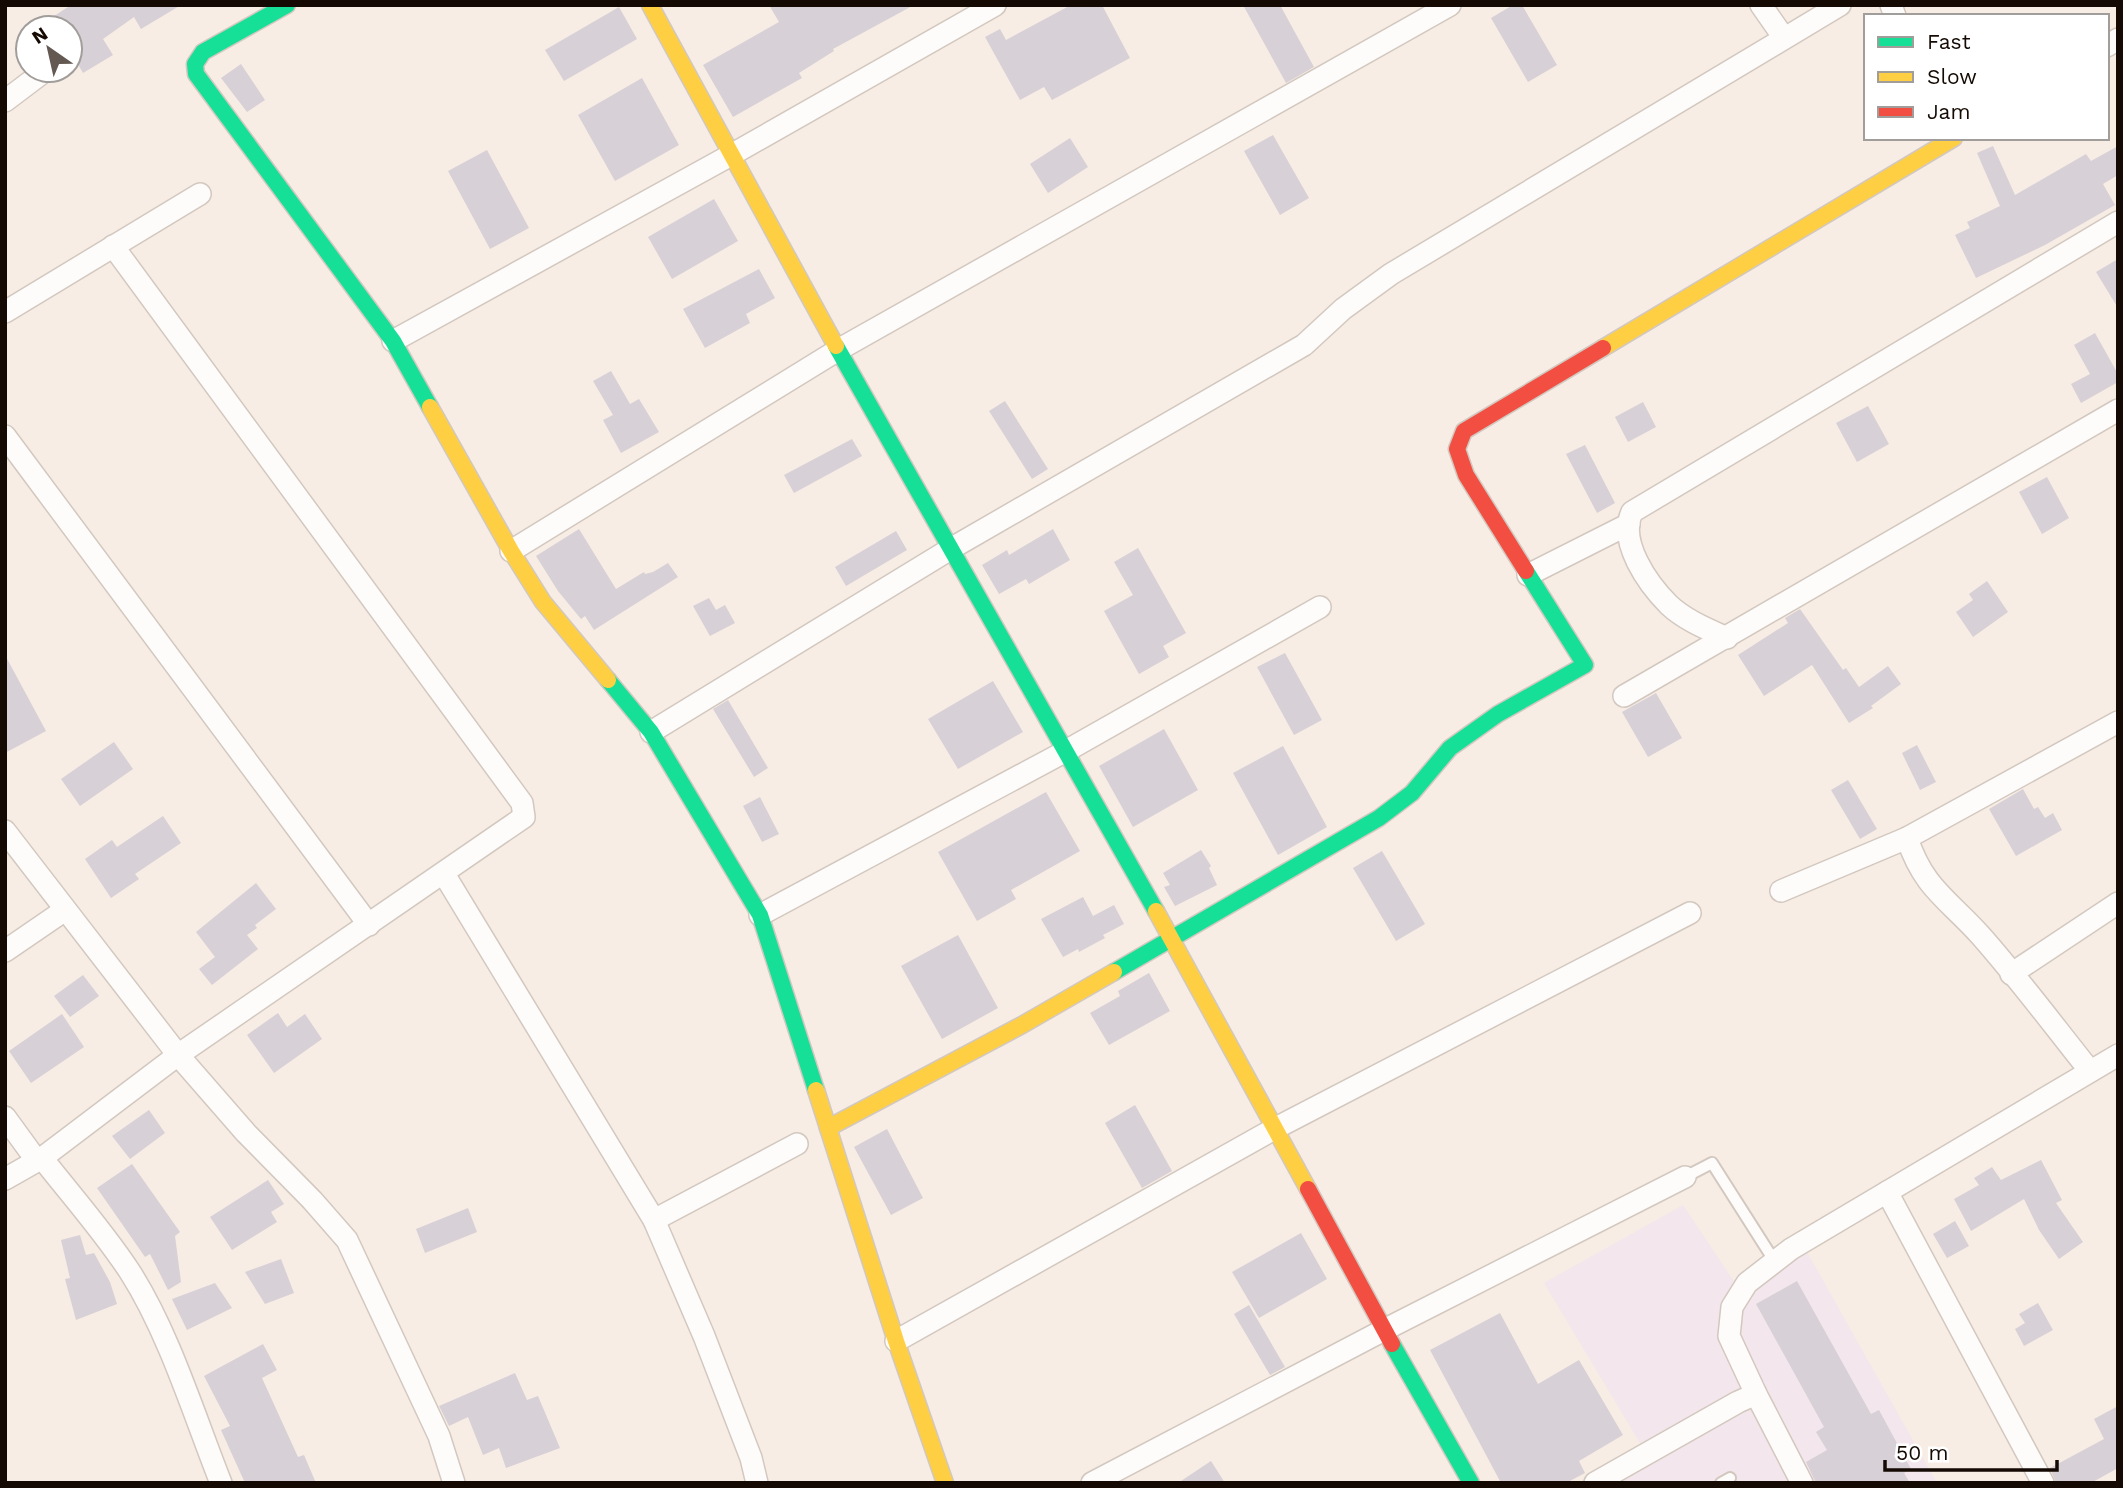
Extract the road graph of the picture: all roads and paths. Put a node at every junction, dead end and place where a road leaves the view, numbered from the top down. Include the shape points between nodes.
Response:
1 (287, 5) edge
2 (650, 5) edge
3 (995, 5) edge
4 (1450, 5) edge
5 (1761, 5) edge
6 (1839, 5) edge
7 (1784, 38) junction
8 (27, 84) edge
9 (5, 101) edge
10 (1948, 140) edge
11 (731, 155) junction
12 (200, 194) dead end
13 (2118, 222) edge
14 (113, 246) junction
15 (5, 312) edge
16 (393, 341) junction
17 (838, 350) junction
18 (2118, 410) edge
19 (5, 436) edge
20 (1629, 524) junction
21 (952, 548) junction
22 (511, 551) junction
23 (1528, 575) junction
24 (1320, 607) dead end
25 (1727, 638) junction
26 (1624, 695) dead end
27 (2118, 722) edge
28 (651, 732) junction
29 (1066, 751) junction
30 (5, 831) edge
31 (1907, 838) junction
32 (443, 874) junction
33 (1781, 891) dead end
34 (2118, 904) edge
35 (65, 910) junction
36 (1690, 913) dead end
37 (760, 915) junction
38 (369, 925) junction
39 (1172, 939) junction
40 (5, 951) edge
41 (2011, 974) junction
42 (178, 1055) junction
43 (2118, 1055) edge
44 (2090, 1071) junction
45 (5, 1117) edge
46 (828, 1128) junction
47 (1274, 1129) junction
48 (797, 1144) dead end
49 (39, 1160) junction
50 (1685, 1177) joint
51 (5, 1179) edge
52 (1887, 1192) junction
53 (654, 1220) junction
54 (1775, 1262) junction
55 (1384, 1330) junction
56 (896, 1341) junction
57 (1756, 1394) junction
58 (221, 1483) edge
59 (454, 1483) edge
60 (757, 1483) edge
61 (945, 1483) edge
62 (1091, 1483) edge
63 (1471, 1483) edge
64 (1595, 1483) edge
65 (1802, 1483) edge
66 (2043, 1483) edge

1 - 16 street via 202,52 195,70
2 - 11 street
3 - 11 street
4 - 17 street
5 - 7 street
6 - 7 street
7 - 21 street via 1391,274 1304,345
8 - 9 street
10 - 23 street via 1464,431 1457,449 1466,475
11 - 16 street
11 - 17 street
12 - 14 street
13 - 20 street via 1632,512
14 - 15 street
14 - 32 street via 522,803 524,817
16 - 22 street
17 - 21 street
17 - 22 street
18 - 25 street
19 - 38 street
20 - 23 street
20 - 25 street via 1632,551 1669,605
21 - 28 street
21 - 29 street
22 - 28 street via 543,602
23 - 39 street via 1585,665 1498,714 1450,748 1412,793 1379,818
24 - 29 street
25 - 26 street
27 - 31 street
28 - 37 street
29 - 37 street
29 - 39 street
30 - 35 street
31 - 33 street
31 - 41 street via 1928,883
32 - 38 street
32 - 53 street
34 - 41 street
35 - 40 street
35 - 42 street
36 - 47 street
37 - 46 street
38 - 42 street
39 - 46 street
39 - 47 street
41 - 44 street
42 - 49 street
42 - 59 street via 347,1240 439,1436
43 - 44 street
44 - 52 street
45 - 49 street
46 - 56 street
47 - 55 street
47 - 56 street
48 - 53 street
49 - 51 street
49 - 58 street via 102,1234 136,1283 162,1335
50 - 54 lane via 1712,1163
50 - 55 street
52 - 54 street
52 - 66 street
53 - 60 street via 704,1336
54 - 57 street via 1747,1283 1732,1307 1729,1336
55 - 62 street
55 - 63 street
56 - 61 street
57 - 64 street
57 - 65 street

